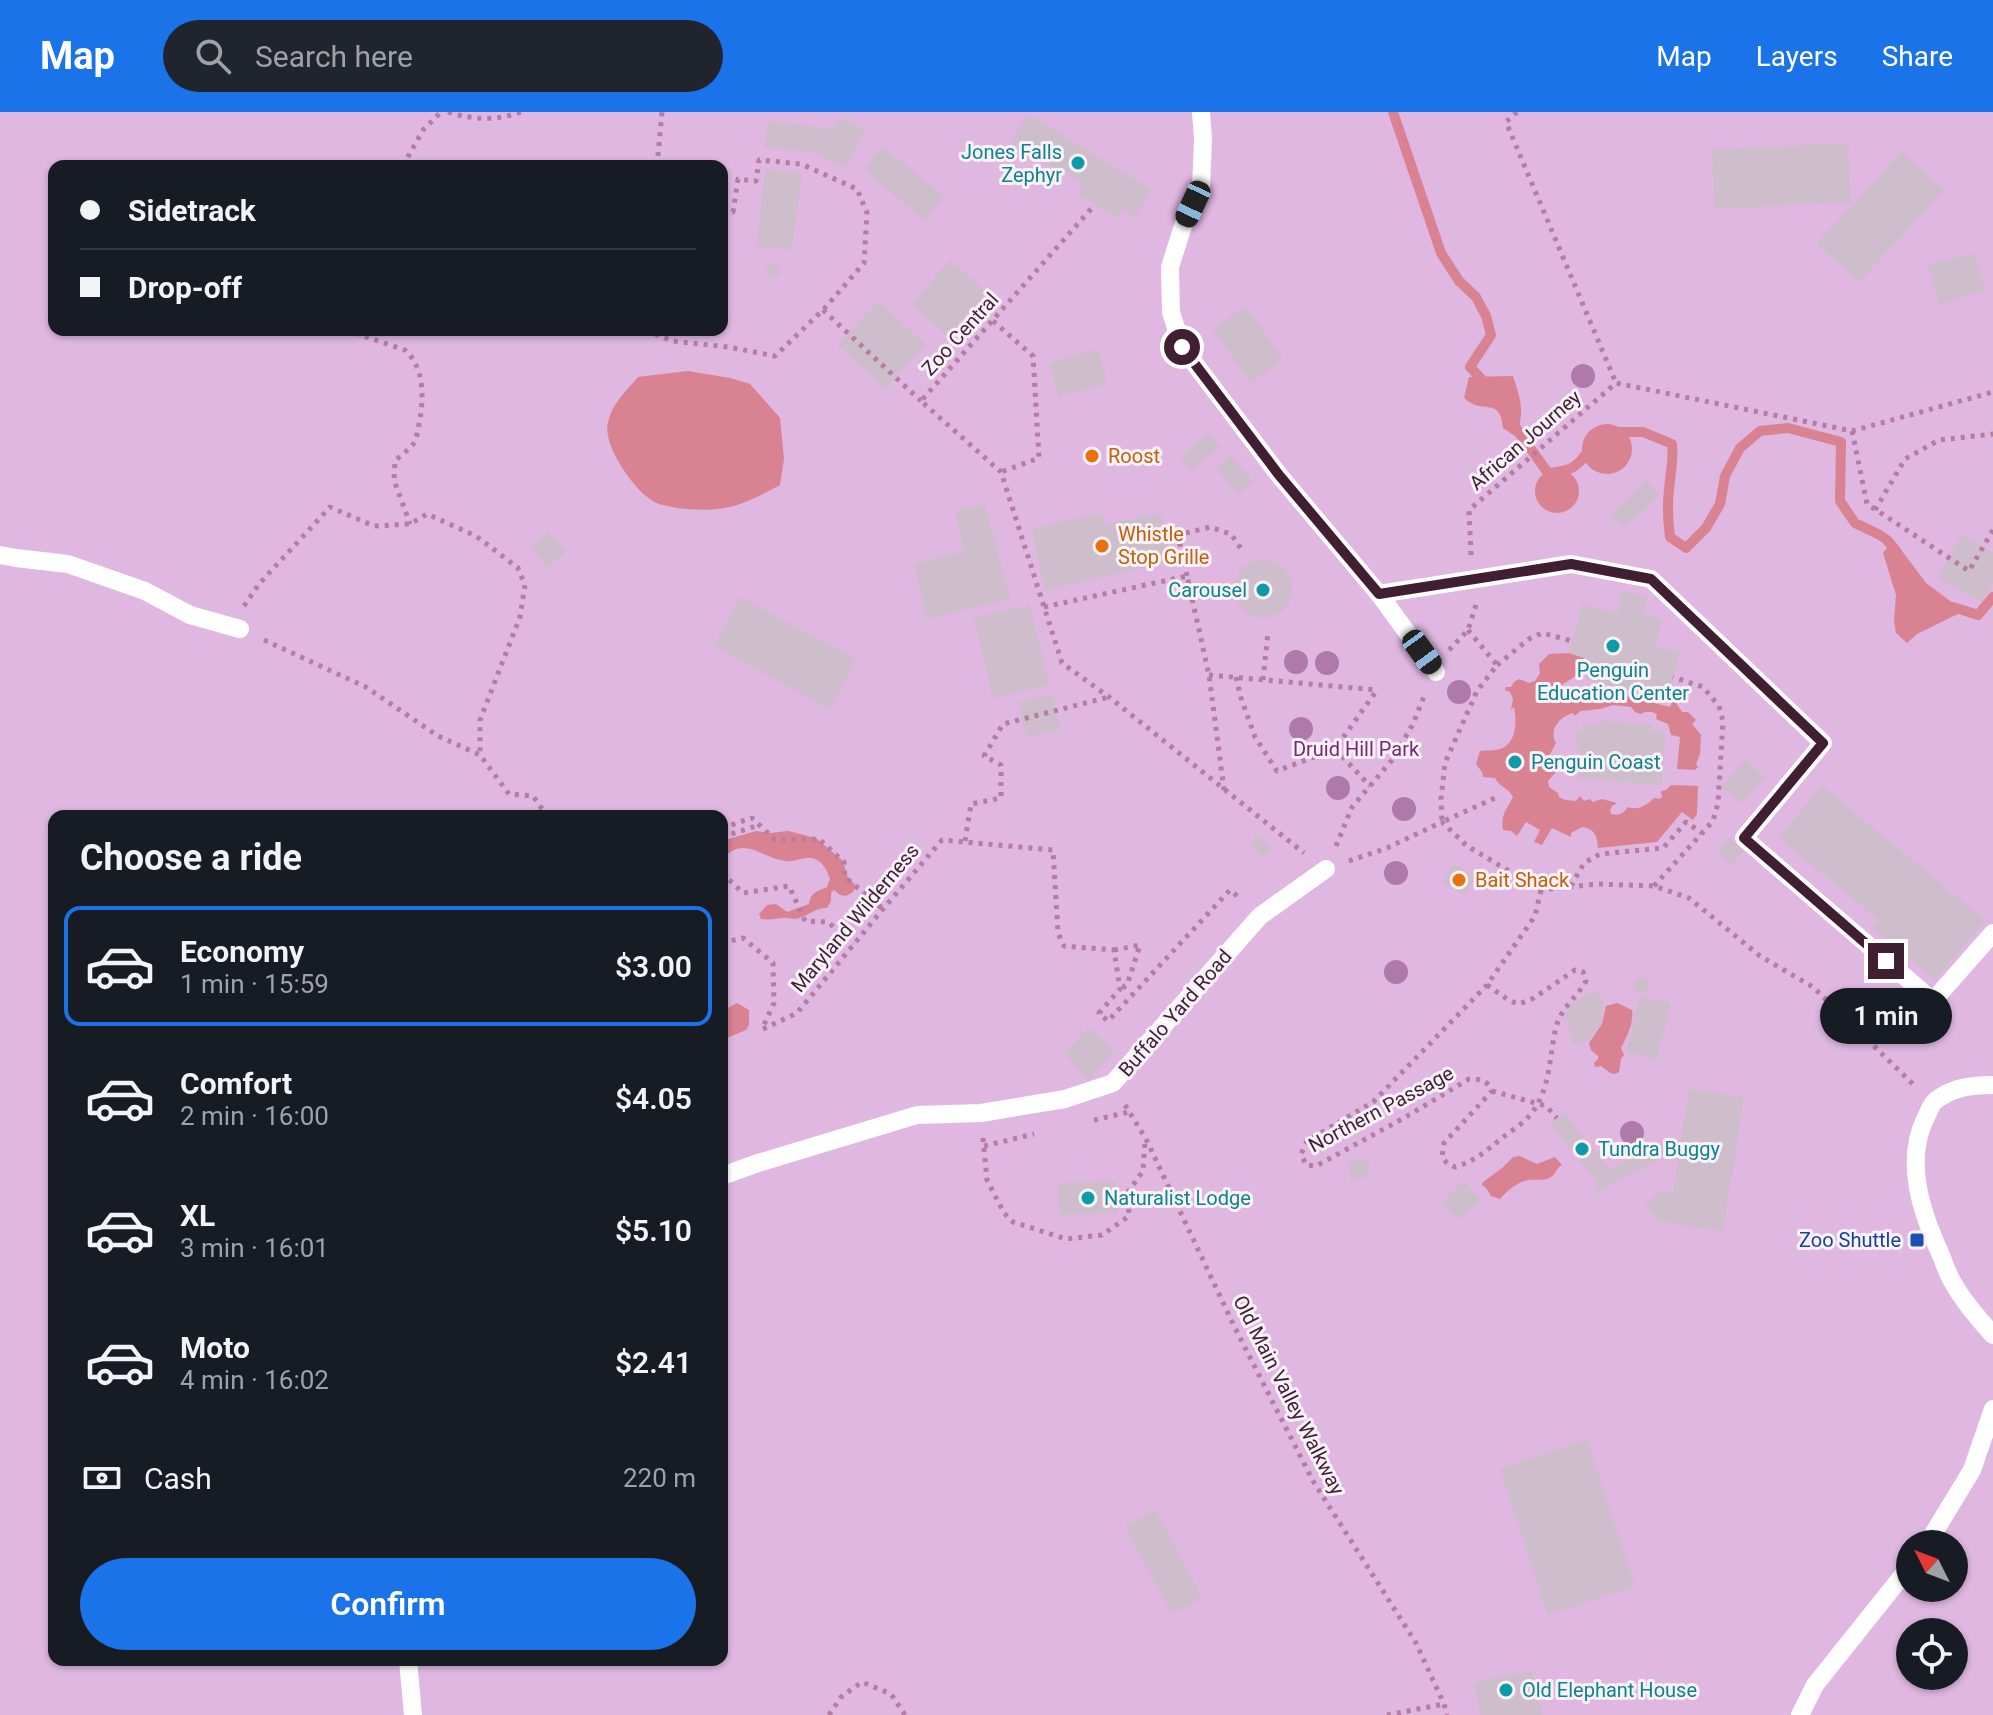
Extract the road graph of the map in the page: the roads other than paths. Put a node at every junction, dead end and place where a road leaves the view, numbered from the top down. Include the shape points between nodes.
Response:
1 (1201, 112) edge
2 (0, 555) edge
3 (1379, 594) junction
4 (240, 629) road end
5 (1436, 672) road end
6 (1326, 869) road end
7 (1993, 933) edge
8 (1993, 1085) edge
9 (728, 1174) edge
10 (1993, 1335) edge
11 (1993, 1409) edge
12 (1936, 1530) edge
13 (1896, 1584) edge
14 (409, 1666) edge
15 (413, 1715) edge
16 (1800, 1715) edge

1 - 3 lane via 1201,189 1170,267 1171,312 1182,347
2 - 4 lane via 68,564 145,591 190,615
3 - 5 lane
3 - 7 lane via 1473,570 1571,564 1651,579 1823,743 1744,838 1933,1001
6 - 9 lane, Buffalo Yard Road via 1260,916 1113,1083 1065,1099 981,1113 917,1115
8 - 10 lane via 1968,1085 1933,1103 1921,1127 1915,1180 1951,1281
11 - 12 lane via 1972,1470
13 - 16 lane via 1815,1685
14 - 15 lane

